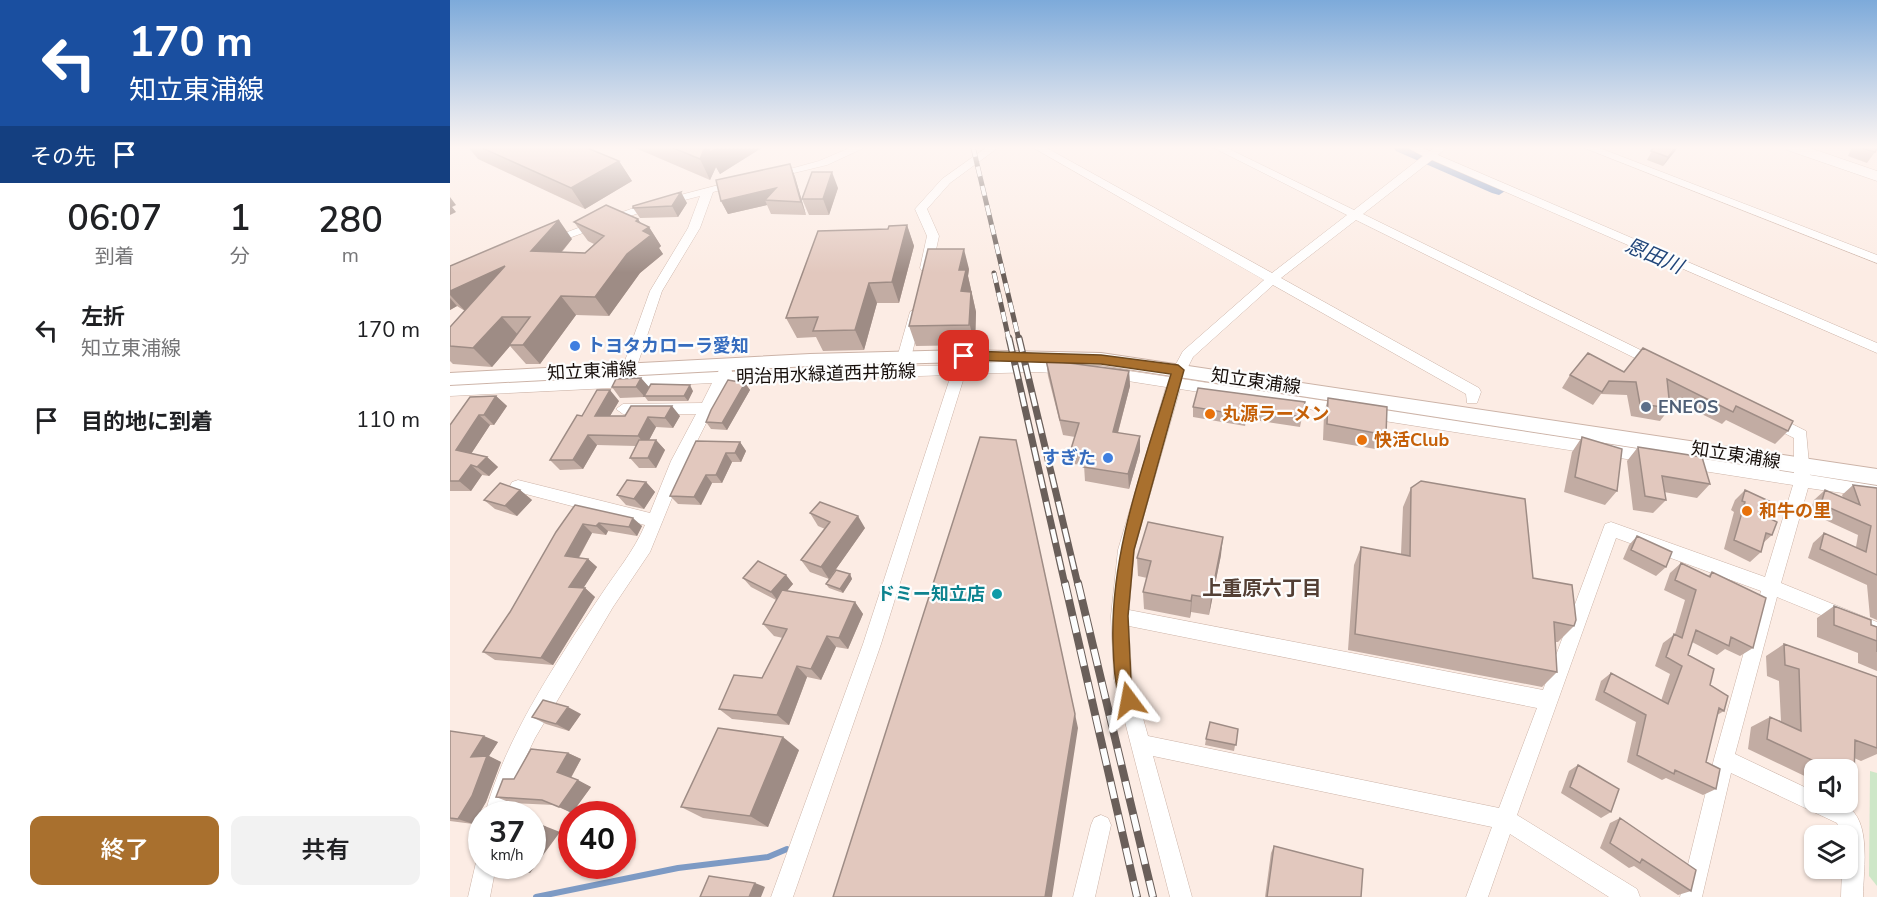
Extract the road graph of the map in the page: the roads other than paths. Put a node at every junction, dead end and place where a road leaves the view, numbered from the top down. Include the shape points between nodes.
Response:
1 (713, 189) edge
2 (939, 189) edge
3 (1112, 189) edge
4 (1302, 189) edge
5 (1389, 189) edge
6 (1507, 189) edge
7 (1695, 189) edge
8 (708, 190) junction
9 (1355, 215) junction
10 (541, 246) edge
11 (1877, 259) edge
12 (1272, 279) junction
13 (923, 280) edge
14 (918, 302) edge
15 (1877, 348) edge
16 (904, 358) junction
17 (962, 363) junction
18 (629, 369) junction
19 (726, 371) junction
20 (1674, 372) edge
21 (1177, 376) junction
22 (450, 379) edge
23 (450, 390) edge
24 (1472, 399) dead end
25 (707, 408) junction
26 (623, 409) dead end
27 (1759, 414) edge
28 (1801, 473) junction
29 (1877, 477) edge
30 (518, 486) dead end
31 (1877, 492) edge
32 (656, 521) junction
33 (1771, 587) junction
34 (1120, 616) junction
35 (1877, 630) edge
36 (1550, 700) junction
37 (1141, 744) junction
38 (1724, 759) junction
39 (500, 801) edge
40 (1505, 819) junction
41 (1101, 825) dead end
42 (482, 879) edge
43 (479, 897) edge
44 (782, 897) edge
45 (1084, 897) edge
46 (1181, 897) edge
47 (1477, 897) edge
48 (1629, 897) edge
49 (1691, 897) edge
50 (1851, 897) edge

1 - 8 street
2 - 13 street via 921,208 933,236
3 - 12 street
4 - 9 street
5 - 9 street
6 - 15 street
7 - 11 street
8 - 10 street via 577,230
8 - 18 street via 694,228 656,291
9 - 12 street
9 - 20 street
12 - 21 street via 1188,354
12 - 24 street via 1474,392
14 - 16 street
16 - 17 main road, 知立東浦線
16 - 19 main road, 知立東浦線
17 - 19 street, 明治用水緑道西井筋線
17 - 21 main road, 知立東浦線 via 1101,359
17 - 44 street via 872,644
18 - 19 main road, 知立東浦線
18 - 22 main road, 知立東浦線
19 - 23 street, 明治用水緑道西井筋線
19 - 25 street
21 - 28 main road, 知立東浦線
21 - 34 street via 1126,550
25 - 26 street
25 - 32 street via 679,461
27 - 28 street via 1801,435
28 - 29 main road, 知立東浦線
28 - 31 street
28 - 33 street
30 - 32 street
32 - 39 street via 644,547 528,731
33 - 35 street
33 - 36 street via 1611,529
33 - 38 street
34 - 36 street
34 - 37 street via 1123,679
36 - 40 street
37 - 40 street
37 - 46 street
38 - 49 street
38 - 50 street via 1849,821 1853,829
40 - 47 street
40 - 48 street
41 - 45 street
42 - 43 street

